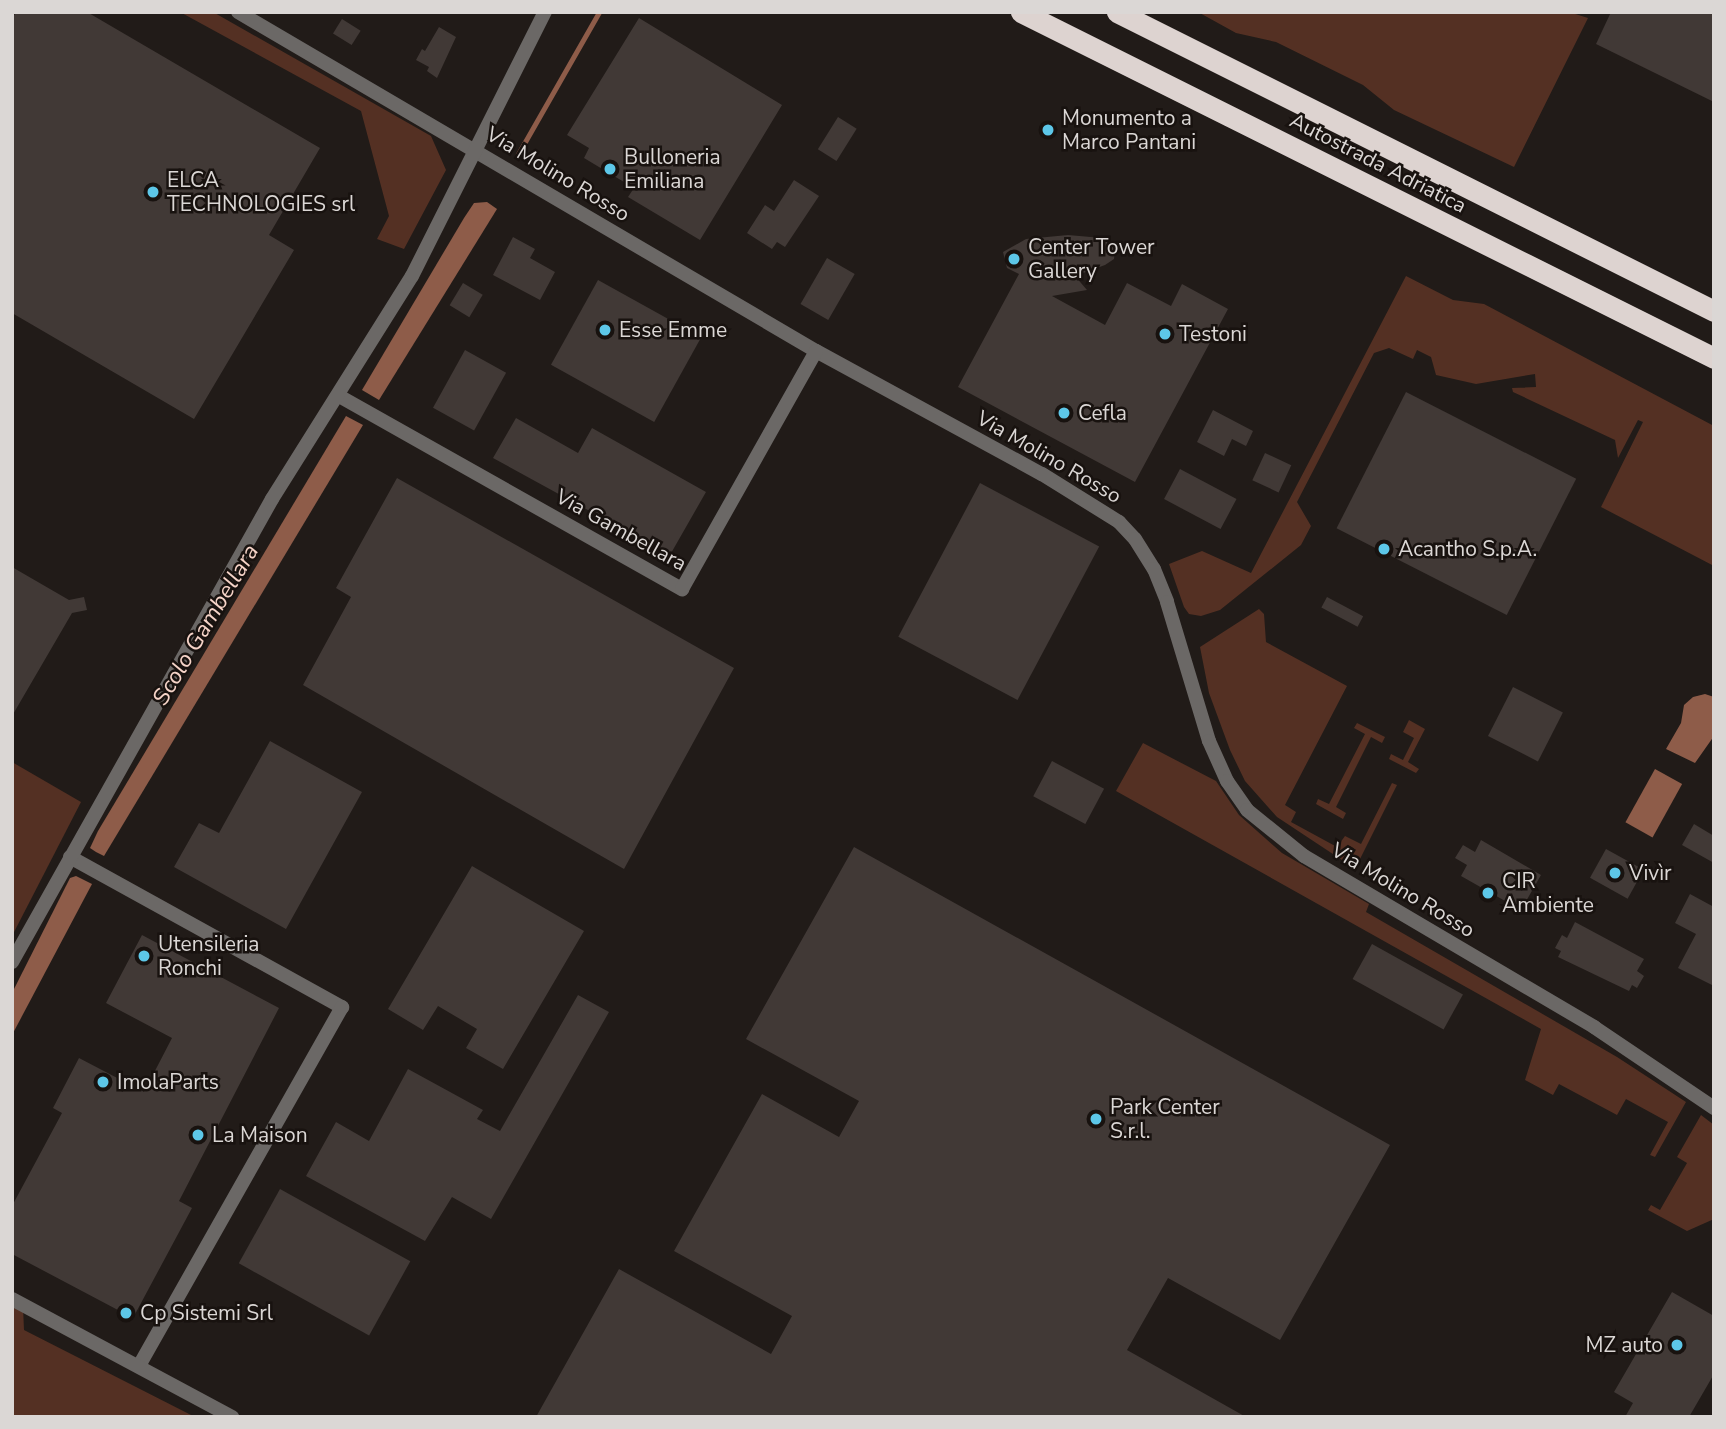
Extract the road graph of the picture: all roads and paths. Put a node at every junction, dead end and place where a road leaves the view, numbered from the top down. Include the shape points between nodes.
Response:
1 (238, 12) edge
2 (545, 12) edge
3 (1021, 12) edge
4 (1117, 12) edge
5 (477, 150) junction
6 (1714, 311) edge
7 (816, 351) junction
8 (1714, 358) edge
9 (339, 396) junction
10 (71, 857) junction
11 (12, 962) edge
12 (1714, 1108) edge
13 (12, 1299) edge
14 (139, 1366) junction
15 (232, 1417) edge

1 - 5 street, Via Molino Rosso
2 - 5 street
3 - 8 highway, Autostrada Adriatica
4 - 6 highway, Autostrada Adriatica
5 - 7 street, Via Molino Rosso
5 - 9 street via 412,276
7 - 9 street, Via Gambellara via 682,589
7 - 12 street, Via Molino Rosso via 1084,499 1135,538 1167,601 1209,741 1227,780 1248,810 1274,834 1626,1047
9 - 10 street via 272,499
10 - 11 street
10 - 14 street via 342,1007
13 - 14 street
14 - 15 street

